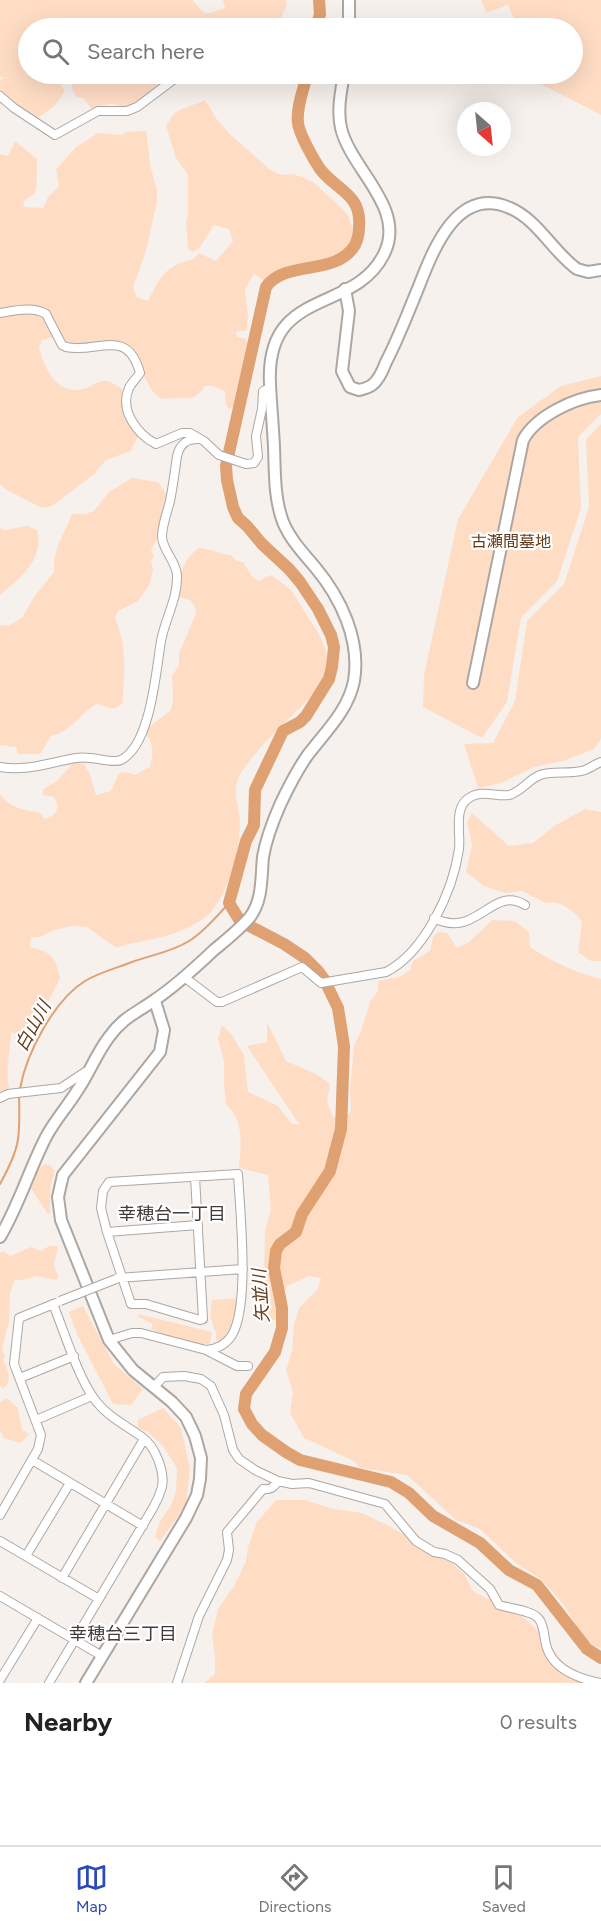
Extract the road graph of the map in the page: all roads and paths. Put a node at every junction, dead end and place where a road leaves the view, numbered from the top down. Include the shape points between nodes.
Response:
1 (347, 2) edge
2 (348, 18) edge
3 (168, 84) edge
4 (343, 84) edge
5 (0, 96) edge
6 (601, 270) edge
7 (345, 289) junction
8 (0, 313) edge
9 (270, 388) junction
10 (601, 395) edge
11 (198, 439) junction
12 (473, 683) dead end
13 (601, 762) edge
14 (0, 767) edge
15 (525, 905) dead end
16 (434, 918) junction
17 (184, 977) junction
18 (155, 1001) junction
19 (91, 1064) junction
20 (0, 1098) edge
21 (195, 1177) junction
22 (198, 1225) junction
23 (107, 1232) junction
24 (0, 1237) edge
25 (243, 1269) junction
26 (202, 1273) junction
27 (119, 1278) junction
28 (57, 1303) junction
29 (109, 1340) junction
30 (206, 1350) junction
31 (74, 1356) junction
32 (248, 1366) dead end
33 (20, 1378) junction
34 (154, 1387) junction
35 (92, 1396) junction
36 (36, 1420) junction
37 (144, 1439) junction
38 (32, 1460) junction
39 (278, 1481) junction
40 (70, 1483) junction
41 (107, 1504) junction
42 (0, 1515) edge
43 (143, 1526) junction
44 (0, 1541) edge
45 (26, 1556) junction
46 (62, 1578) junction
47 (1, 1598) edge
48 (99, 1599) junction
49 (38, 1618) junction
50 (74, 1640) junction
51 (102, 1656) junction
52 (0, 1680) edge
53 (49, 1683) edge
54 (86, 1683) edge
55 (177, 1683) edge
56 (601, 1683) edge

1 - 2 street
3 - 5 street via 137,107 98,111 55,135
4 - 7 street via 341,130 384,208 389,230 388,244 378,264
6 - 7 street via 577,269 525,217 508,207 482,203 466,210 448,228 431,256 380,376 372,385 359,390 350,387 342,371 349,311
7 - 9 street via 307,309 285,327 274,344
8 - 11 street via 43,312 66,347 123,347 132,354 140,373 129,387 126,403 138,431 156,444 182,433
9 - 11 street via 262,394 257,460 246,464 222,456
9 - 17 street via 279,510 291,536 339,601 353,645 354,674 347,701 296,772 272,825 258,901 251,916
10 - 12 street via 543,418 523,440
11 - 14 street via 185,442 177,456 162,538 175,567 175,590 153,698 140,737 126,756 116,761 85,757 41,766
13 - 16 street via 584,770 538,776 508,795 477,793 468,798 460,812 455,868
15 - 16 street via 509,899 458,925
16 - 17 street via 410,954 386,972 321,983 302,967 222,1002
17 - 18 street
18 - 19 street via 123,1020
18 - 29 street via 164,1030 160,1052 63,1175 58,1197 64,1229
19 - 20 street via 75,1081 61,1088
19 - 24 street via 45,1138
21 - 22 street
21 - 23 street via 109,1182 101,1198
21 - 25 street via 238,1174
22 - 23 street
22 - 26 street
23 - 27 street
25 - 26 street
25 - 30 street via 233,1334 216,1349
26 - 27 street
26 - 27 street via 203,1318 198,1321 146,1304 131,1304
27 - 28 street, bridge
28 - 31 street
28 - 33 street via 19,1317 14,1364
29 - 30 street via 141,1333
29 - 34 street via 133,1370
30 - 32 street via 237,1366
31 - 33 street
31 - 35 street
33 - 36 street
34 - 39 street via 163,1377 183,1376 201,1379 211,1386 239,1459
34 - 51 street via 186,1417 195,1436 201,1458 197,1495
35 - 36 street
35 - 37 street via 108,1414
36 - 38 street via 41,1435
37 - 41 street
37 - 43 street via 153,1449 162,1481
38 - 40 street
38 - 42 street
39 - 55 street via 263,1490 227,1532 227,1560 199,1616
39 - 56 street via 309,1483 385,1504 416,1541 458,1560 490,1589 499,1605 540,1619 547,1649 570,1674
40 - 41 street
40 - 45 street
41 - 43 street
41 - 46 street
43 - 48 street
44 - 45 street
45 - 46 street
46 - 48 street
47 - 49 street
48 - 50 street
49 - 50 street
49 - 52 street
50 - 51 street
50 - 53 street
51 - 54 street

